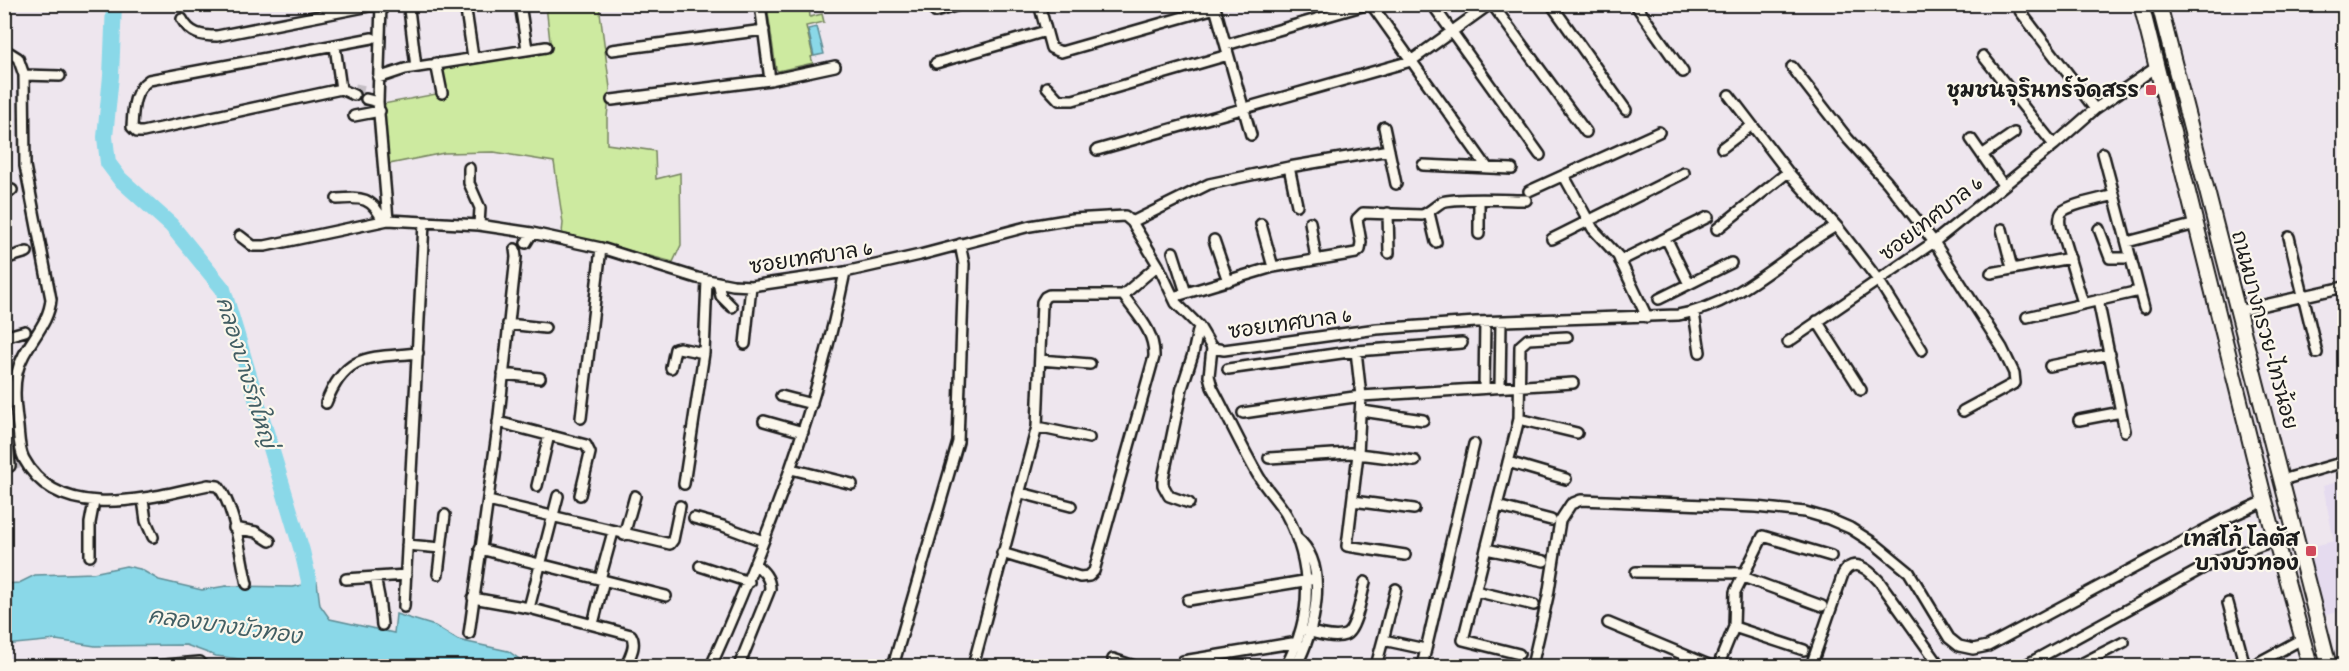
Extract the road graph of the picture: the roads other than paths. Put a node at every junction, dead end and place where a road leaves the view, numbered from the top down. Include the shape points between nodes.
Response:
1 (380, 4) edge
2 (465, 4) edge
3 (520, 4) edge
4 (760, 4) edge
5 (962, 4) edge
6 (1370, 4) edge
7 (1432, 4) edge
8 (1491, 4) edge
9 (1551, 4) edge
10 (1635, 4) edge
11 (2141, 4) edge
12 (2159, 4) edge
13 (1041, 5) edge
14 (1215, 6) edge
15 (409, 9) dead end
16 (2020, 11) dead end
17 (935, 12) dead end
18 (182, 19) dead end
19 (764, 30) junction
20 (1046, 32) junction
21 (1452, 32) junction
22 (372, 38) dead end
23 (335, 46) junction
24 (546, 47) dead end
25 (527, 49) junction
26 (612, 50) dead end
27 (1227, 50) junction
28 (4, 53) edge
29 (1983, 56) dead end
30 (473, 57) junction
31 (1411, 61) junction
32 (436, 63) junction
33 (936, 63) dead end
34 (835, 66) dead end
35 (2158, 66) junction
36 (416, 67) junction
37 (1792, 67) dead end
38 (1683, 72) dead end
39 (24, 75) junction
40 (60, 76) dead end
41 (378, 78) junction
42 (770, 80) junction
43 (1047, 87) dead end
44 (442, 93) dead end
45 (366, 94) tunnel mouth
46 (1729, 95) dead end
47 (612, 100) dead end
48 (379, 102) junction
49 (1244, 108) junction
50 (2095, 109) junction
51 (1626, 110) dead end
52 (354, 116) dead end
53 (1752, 125) junction
54 (1384, 127) dead end
55 (1586, 132) dead end
56 (1659, 132) dead end
57 (2014, 133) dead end
58 (1251, 135) dead end
59 (1971, 139) dead end
60 (2054, 145) junction
61 (1722, 148) dead end
62 (1097, 150) dead end
63 (1389, 150) junction
64 (2103, 153) dead end
65 (1540, 155) dead end
66 (1982, 155) junction
67 (1423, 165) dead end
68 (1289, 167) junction
69 (1487, 167) junction
70 (469, 168) dead end
71 (1512, 169) dead end
72 (1788, 172) junction
73 (1684, 173) dead end
74 (1564, 176) junction
75 (1396, 184) dead end
76 (2003, 185) junction
77 (2114, 195) junction
78 (337, 199) dead end
79 (1479, 200) junction
80 (1297, 205) dead end
81 (1388, 213) junction
82 (1429, 213) junction
83 (1708, 217) dead end
84 (1588, 220) junction
85 (386, 221) junction
86 (1132, 222) junction
87 (1310, 222) dead end
88 (424, 223) junction
89 (1261, 224) dead end
90 (2196, 224) junction
91 (479, 225) junction
92 (1836, 226) junction
93 (1718, 229) dead end
94 (2002, 229) dead end
95 (514, 230) junction
96 (2099, 230) dead end
97 (532, 233) junction
98 (1479, 234) dead end
99 (240, 236) dead end
100 (2289, 237) dead end
101 (1666, 238) junction
102 (1552, 239) dead end
103 (1214, 240) dead end
104 (1436, 242) dead end
105 (1934, 242) junction
106 (2127, 242) junction
107 (960, 244) junction
108 (519, 248) junction
109 (601, 248) junction
110 (27, 252) dead end
111 (1173, 252) dead end
112 (1389, 254) dead end
113 (4, 258) edge
114 (2070, 258) junction
115 (2131, 258) junction
116 (1316, 259) junction
117 (1620, 261) junction
118 (1731, 263) dead end
119 (1158, 266) junction
120 (1273, 267) junction
121 (2012, 268) junction
122 (845, 272) junction
123 (1991, 273) dead end
124 (707, 280) junction
125 (1228, 280) junction
126 (1879, 281) junction
127 (718, 282) junction
128 (1689, 284) junction
129 (751, 286) junction
130 (2344, 287) edge
131 (2139, 291) junction
132 (1186, 293) junction
133 (1123, 296) junction
134 (1173, 297) junction
135 (2303, 297) junction
136 (1659, 299) dead end
137 (2098, 300) junction
138 (2083, 303) junction
139 (732, 307) dead end
140 (2144, 308) dead end
141 (2238, 311) junction
142 (1694, 313) junction
143 (1647, 317) junction
144 (2027, 317) dead end
145 (1817, 321) junction
146 (1485, 322) junction
147 (1501, 322) junction
148 (508, 324) junction
149 (1199, 326) junction
150 (545, 328) dead end
151 (25, 331) dead end
152 (4, 337) edge
153 (1567, 337) dead end
154 (1788, 342) dead end
155 (1462, 343) dead end
156 (745, 344) dead end
157 (1212, 348) junction
158 (1922, 350) dead end
159 (1356, 351) junction
160 (1700, 352) dead end
161 (2317, 352) dead end
162 (418, 353) junction
163 (704, 353) junction
164 (1193, 354) junction
165 (2110, 354) junction
166 (1040, 360) junction
167 (1210, 360) junction
168 (1090, 364) dead end
169 (2050, 366) dead end
170 (671, 368) dead end
171 (1228, 369) dead end
172 (503, 374) junction
173 (540, 378) dead end
174 (16, 381) junction
175 (1573, 383) dead end
176 (1518, 386) junction
177 (1500, 387) junction
178 (1484, 388) junction
179 (1861, 390) dead end
180 (4, 393) edge
181 (781, 396) dead end
182 (1361, 396) junction
183 (326, 403) dead end
184 (812, 404) junction
185 (1362, 411) junction
186 (1963, 411) dead end
187 (2121, 412) junction
188 (1243, 413) dead end
189 (581, 418) dead end
190 (1519, 419) junction
191 (1422, 420) dead end
192 (2079, 420) dead end
193 (764, 421) dead end
194 (498, 422) junction
195 (1037, 427) junction
196 (2124, 431) dead end
197 (804, 432) junction
198 (1577, 433) dead end
199 (549, 435) junction
200 (1089, 438) dead end
201 (1474, 444) dead end
202 (1358, 454) junction
203 (1269, 458) dead end
204 (1415, 461) dead end
205 (1508, 462) junction
206 (2344, 462) edge
207 (15, 464) edge
208 (791, 470) junction
209 (1566, 479) dead end
210 (2282, 480) junction
211 (684, 484) dead end
212 (852, 484) dead end
213 (537, 486) dead end
214 (1021, 493) junction
215 (580, 495) dead end
216 (558, 496) dead end
217 (635, 496) dead end
218 (143, 499) junction
219 (488, 501) junction
220 (1353, 501) junction
221 (2265, 501) junction
222 (94, 502) junction
223 (1189, 503) dead end
224 (680, 506) dead end
225 (1071, 506) dead end
226 (1497, 506) junction
227 (1414, 509) dead end
228 (445, 515) dead end
229 (553, 516) junction
230 (694, 518) dead end
231 (1551, 520) dead end
232 (234, 528) junction
233 (612, 532) junction
234 (624, 535) junction
235 (153, 537) dead end
236 (763, 540) junction
237 (2276, 540) junction
238 (270, 541) dead end
239 (407, 545) junction
240 (441, 548) junction
241 (480, 549) junction
242 (1486, 549) junction
243 (1002, 553) junction
244 (1405, 555) dead end
245 (90, 556) dead end
246 (1831, 556) dead end
247 (1544, 561) dead end
248 (540, 563) junction
249 (755, 564) junction
250 (700, 566) dead end
251 (1636, 572) dead end
252 (438, 574) dead end
253 (406, 575) junction
254 (1744, 575) junction
255 (375, 577) junction
256 (345, 579) dead end
257 (602, 580) junction
258 (1311, 580) junction
259 (749, 582) junction
260 (1365, 582) dead end
261 (247, 584) dead end
262 (1396, 589) dead end
263 (1475, 591) junction
264 (666, 596) dead end
265 (474, 598) junction
266 (1188, 600) dead end
267 (2228, 603) dead end
268 (1534, 605) dead end
269 (1822, 606) dead end
270 (404, 607) dead end
271 (529, 609) junction
272 (1608, 623) dead end
273 (593, 624) junction
274 (382, 625) dead end
275 (1734, 627) junction
276 (1307, 631) junction
277 (469, 634) dead end
278 (2302, 639) junction
279 (1383, 640) junction
280 (2124, 642) dead end
281 (1301, 646) junction
282 (1425, 649) junction
283 (1804, 650) dead end
284 (1519, 654) dead end
285 (1113, 659) dead end
286 (1183, 661) dead end
287 (200, 662) dead end
288 (2344, 662) edge
289 (153, 666) edge
290 (626, 666) edge
291 (711, 666) edge
292 (739, 666) edge
293 (893, 666) edge
294 (973, 666) edge
295 (1134, 666) edge
296 (1286, 666) edge
297 (1296, 666) edge
298 (1376, 666) edge
299 (1422, 666) edge
300 (1532, 666) edge
301 (1711, 666) edge
302 (1718, 666) edge
303 (1811, 666) edge
304 (1940, 666) edge
305 (2025, 666) edge
306 (2077, 666) edge
307 (2245, 666) edge
308 (2252, 666) edge
309 (2310, 666) edge
310 (2329, 666) edge

1 - 18 street via 217,36 194,32
1 - 41 street
2 - 30 street
3 - 25 street
4 - 19 street
5 - 17 street
6 - 27 street
6 - 31 street
7 - 21 street
8 - 21 street
8 - 55 street
9 - 51 street
10 - 38 street
11 - 35 main road, ถนนบางกรวย-ไทรน้อย
12 - 141 main road, ถนนบางกรวย-ไทรน้อย
13 - 20 street
14 - 20 street via 1061,51 1051,48
14 - 27 street
15 - 36 street
16 - 50 street
19 - 26 street
19 - 42 street
20 - 33 street
21 - 31 street
21 - 65 street
22 - 23 street
23 - 23 street via 149,80 137,94 132,127 143,132 349,90
24 - 25 street
25 - 30 street
27 - 43 street via 1073,100 1059,100
27 - 49 street
28 - 39 street via 18,58
29 - 60 street
30 - 32 street
31 - 49 street
31 - 69 street
32 - 36 street
32 - 44 street
34 - 42 street
35 - 50 street, ซอยเทศบาล 6
35 - 90 main road, ถนนบางกรวย-ไทรน้อย
36 - 41 street
37 - 105 street
39 - 40 street
39 - 174 street via 25,166 51,299 50,310 25,352
41 - 48 street
42 - 47 street
45 - 48 street
46 - 53 street
48 - 52 street
48 - 85 street
49 - 58 street
49 - 62 street
50 - 60 street, ซอยเทศบาล 6
53 - 61 street
53 - 72 street
54 - 63 street
56 - 74 street
57 - 66 street
59 - 66 street
60 - 76 street, ซอยเทศบาล 6
63 - 68 street
63 - 75 street
64 - 77 street
66 - 76 street
67 - 69 street
68 - 80 street
68 - 86 street via 1209,184
69 - 71 street
70 - 91 street via 469,183 480,208
72 - 92 street
72 - 93 street
73 - 84 street
74 - 79 street via 1528,196
74 - 84 street
76 - 105 street, ซอยเทศบาล 6
77 - 106 street
77 - 114 street via 2062,212 2060,227
78 - 85 street via 366,199
79 - 82 street via 1441,202
79 - 98 street
81 - 82 street
81 - 112 street
81 - 116 street via 1359,215 1361,242 1356,253
82 - 104 street
83 - 101 street
84 - 102 street
84 - 117 street
85 - 88 street, ซอยเทศบาล 6
85 - 99 street, ซอยเทศบาล 6 via 265,246 253,246
86 - 107 street, ซอยเทศบาล 6 via 1125,216 1072,219
86 - 119 street, ซอยเทศบาล 6
87 - 116 street
88 - 91 street, ซอยเทศบาล 6
88 - 162 street
89 - 120 street
90 - 106 street
90 - 221 main road, ถนนบางกรวย-ไทรน้อย
91 - 95 street, ซอยเทศบาล 6
92 - 126 street, ซอยเทศบาล 6
92 - 142 street, ซอยเทศบาล 6 via 1752,285
94 - 121 street
95 - 97 street, ซอยเทศบาล 6
95 - 108 street
96 - 115 street via 2110,258
97 - 108 street
97 - 109 street, ซอยเทศบาล 6
100 - 135 street
101 - 117 street
101 - 128 street
103 - 125 street
105 - 126 street, ซอยเทศบาล 6
105 - 186 street via 2002,348 2016,379
106 - 115 street
107 - 122 street, ซอยเทศบาล 6
107 - 293 street via 964,264 958,442
108 - 148 street
109 - 124 street, ซอยเทศบาล 6
109 - 189 street
110 - 113 street
111 - 132 street
114 - 121 street
114 - 138 street
115 - 131 street
116 - 120 street
117 - 143 street
118 - 128 street
119 - 133 street
119 - 134 street, ซอยเทศบาล 6
120 - 125 street
121 - 123 street
122 - 129 street, ซอยเทศบาล 6
122 - 184 street
124 - 127 street, ซอยเทศบาล 6
124 - 163 street
125 - 132 street
126 - 145 street
126 - 158 street
127 - 129 street, ซอยเทศบาล 6
127 - 139 street via 721,296
128 - 136 street
129 - 156 street
130 - 135 street
131 - 137 street
131 - 140 street
132 - 134 street
133 - 166 street via 1045,297
133 - 243 street via 1151,334 1154,357 1094,571 1080,577
134 - 149 street, ซอยเทศบาล 6
135 - 141 street
135 - 161 street
137 - 138 street
137 - 165 street
138 - 144 street
141 - 210 main road, ถนนบางกรวย-ไทรน้อย
142 - 143 street, ซอยเทศบาล 6
142 - 160 street
143 - 147 street, ซอยเทศบาล 6
145 - 154 street
145 - 179 street
146 - 147 street, ซอยเทศบาล 6
146 - 157 street, ซอยเทศบาล 6 via 1377,329 1224,350
146 - 178 street
147 - 177 street
148 - 150 street
148 - 172 street
149 - 157 street, ซอยเทศบาล 6
149 - 164 street
151 - 152 street
153 - 176 street via 1522,342
155 - 159 street
157 - 167 street
159 - 171 street
159 - 182 street
162 - 183 street via 362,359 346,369
162 - 239 street
163 - 170 street via 675,349
163 - 211 street
164 - 167 street
164 - 223 street via 1163,479 1169,496
165 - 169 street
165 - 187 street
166 - 168 street
166 - 195 street
167 - 258 street via 1212,387 1258,475 1285,512 1297,538 1308,548
172 - 173 street
172 - 194 street
174 - 180 street
174 - 207 street
175 - 176 street
176 - 177 street
176 - 190 street
177 - 178 street
178 - 182 street
180 - 207 street
181 - 184 street
182 - 185 street
182 - 188 street
184 - 197 street
185 - 191 street
185 - 202 street
187 - 192 street
187 - 196 street
190 - 198 street
190 - 205 street
193 - 197 street
194 - 199 street
194 - 219 street
195 - 200 street
195 - 214 street
197 - 208 street
199 - 213 street
199 - 215 street via 589,448
201 - 282 street
202 - 203 street
202 - 204 street
202 - 220 street
205 - 209 street
205 - 226 street
206 - 210 street
207 - 222 street via 58,493
208 - 212 street
208 - 236 street
210 - 310 main road, ถนนบางกรวย-ไทรน้อย
214 - 225 street
214 - 243 street
216 - 229 street
217 - 234 street
218 - 222 street
218 - 232 street via 218,486 225,494
218 - 235 street
219 - 229 street
219 - 241 street
220 - 227 street
220 - 244 street via 1347,546
221 - 237 main road, ถนนบางกรวย-ไทรน้อย
221 - 300 street via 1988,646 1973,649 1948,638 1909,572 1875,544 1829,519 1805,512 1756,507 1581,500 1571,504 1560,521
222 - 245 street
224 - 234 street via 670,544
226 - 231 street
226 - 242 street
228 - 240 street
229 - 233 street
229 - 248 street
230 - 236 street
232 - 238 street via 256,532
232 - 261 street
233 - 234 street
233 - 257 street
236 - 249 street
237 - 278 main road, ถนนบางกรวย-ไทรน้อย
237 - 305 street via 2214,562
239 - 240 street
239 - 253 street
240 - 252 street
241 - 248 street
241 - 265 street
242 - 247 street
242 - 263 street
243 - 294 street
246 - 254 street via 1763,536
248 - 257 street
248 - 271 street
249 - 259 street
249 - 292 street via 766,574 770,589
250 - 259 street
251 - 254 street
253 - 255 street
253 - 270 street
254 - 269 street
254 - 275 street via 1735,592
255 - 256 street
255 - 274 street
257 - 264 street
257 - 273 street
258 - 266 street
258 - 276 street via 1316,606
259 - 291 street
260 - 276 street via 1349,632 1334,636
262 - 279 street
263 - 268 street
263 - 284 street via 1463,640
265 - 271 street
265 - 277 street
267 - 307 street
271 - 273 street
272 - 301 street
273 - 290 street via 631,635 633,647
275 - 283 street
275 - 302 street
276 - 281 street
278 - 308 street
278 - 309 main road, ถนนบางกรวย-ไทรน้อย
279 - 282 street
279 - 298 street
280 - 306 street
281 - 286 street via 1292,643
281 - 296 street
281 - 297 street
282 - 299 street
285 - 295 street
287 - 289 street
288 - 310 street
303 - 304 street via 1843,574 1856,565 1879,580

